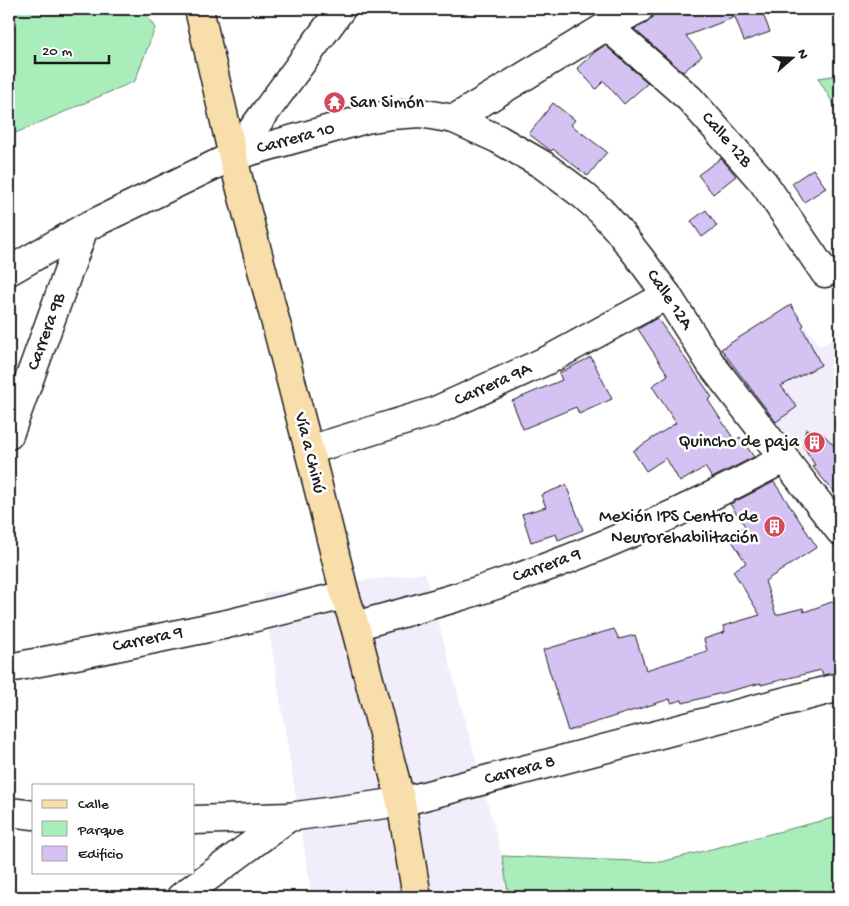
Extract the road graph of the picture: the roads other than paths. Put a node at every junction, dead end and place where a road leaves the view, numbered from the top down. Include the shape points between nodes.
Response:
1 (199, 9) edge
2 (341, 9) edge
3 (639, 9) edge
4 (607, 26) junction
5 (454, 119) junction
6 (233, 156) junction
7 (84, 228) junction
8 (9, 271) edge
9 (825, 273) dead end
10 (667, 295) junction
11 (9, 435) edge
12 (309, 450) junction
13 (785, 458) junction
14 (840, 531) edge
15 (345, 595) junction
16 (355, 626) junction
17 (9, 668) edge
18 (840, 686) edge
19 (401, 802) junction
20 (9, 812) edge
21 (32, 815) edge
22 (289, 817) junction
23 (195, 820) edge
24 (181, 897) edge
25 (417, 897) edge

1 - 6 main road, Vía a Chinú
2 - 6 street
3 - 4 street
4 - 5 street
4 - 9 street, Calle 12B via 690,99 763,182
5 - 6 street, Carrera 10 via 420,113 366,119
5 - 10 street, Calle 12A via 543,165 583,195 618,230
6 - 7 street, Carrera 10
6 - 12 main road, Vía a Chinú
7 - 8 street, Carrera 10
7 - 11 street, Carrera 9B
10 - 12 street, Carrera 9A via 550,359 433,412
10 - 13 street, Calle 12A via 711,364
12 - 15 main road, Vía a Chinú
13 - 14 street, Calle 12A
13 - 16 street, Carrera 9 via 696,504 537,571 450,600
15 - 16 main road, Vía a Chinú
15 - 17 street, Carrera 9 via 217,626
16 - 19 main road, Vía a Chinú
18 - 19 street, Carrera 8
19 - 22 street, Carrera 8
19 - 25 main road, Vía a Chinú
20 - 21 street
22 - 23 street, Carrera 8
22 - 24 street

